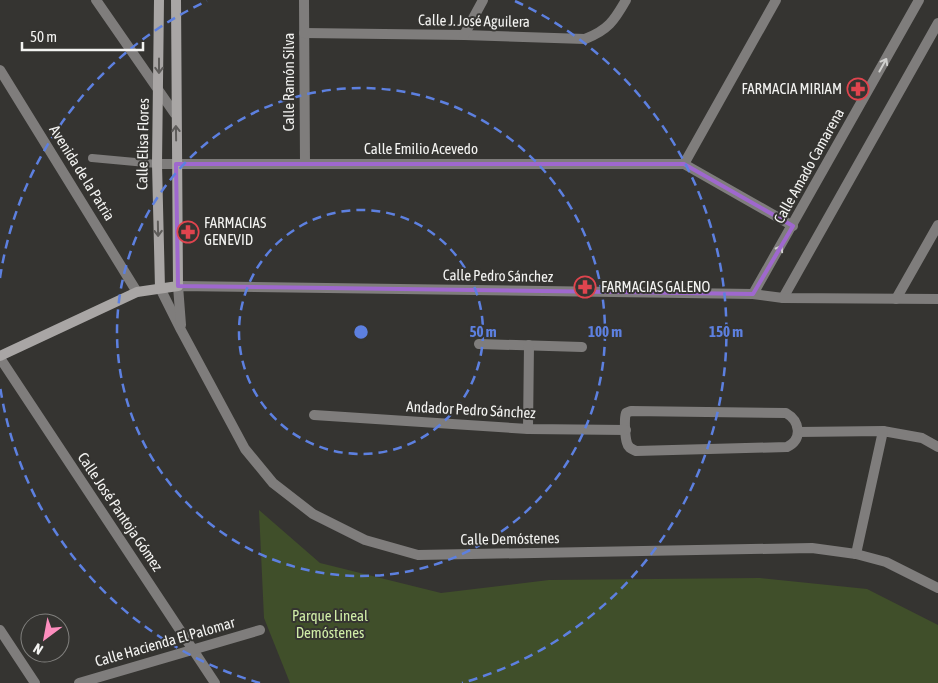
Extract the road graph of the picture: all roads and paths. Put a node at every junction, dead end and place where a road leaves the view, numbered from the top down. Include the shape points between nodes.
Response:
1 (96, 0) edge
2 (159, 0) edge
3 (176, 0) edge
4 (304, 0) edge
5 (483, 0) edge
6 (626, 0) edge
7 (776, 0) edge
8 (919, 0) edge
9 (938, 23) edge
10 (304, 33) junction
11 (464, 35) junction
12 (0, 71) edge
13 (159, 92) junction
14 (176, 114) junction
15 (92, 158) dead end
16 (157, 164) junction
17 (176, 164) junction
18 (305, 164) junction
19 (684, 164) junction
20 (938, 225) edge
21 (792, 226) junction
22 (178, 286) junction
23 (160, 288) junction
24 (137, 292) junction
25 (753, 294) junction
26 (783, 298) junction
27 (896, 299) junction
28 (938, 300) edge
29 (181, 330) junction
30 (479, 344) dead end
31 (529, 345) junction
32 (582, 347) dead end
33 (0, 357) edge
34 (314, 415) dead end
35 (528, 429) junction
36 (626, 430) junction
37 (883, 431) junction
38 (798, 432) junction
39 (938, 447) edge
40 (856, 554) junction
41 (938, 588) edge
42 (0, 630) edge
43 (260, 630) dead end
44 (193, 650) junction
45 (35, 683) edge
46 (79, 683) edge
47 (215, 683) edge

1 - 13 street
2 -> 13 street, Calle Elisa Flores
3 - 14 street
4 - 10 street, Calle Ramón Silva
5 - 11 street
6 - 11 street, Calle J. José Aguilera via 616,18 601,32 585,39
7 - 19 street
21 -> 8 street, Calle Amado Camarena
9 - 26 street
10 - 11 street, Calle J. José Aguilera
10 - 18 street, Calle Ramón Silva
12 - 24 street, Avenida de la Patria
13 - 14 street
13 - 16 street, Calle Elisa Flores
17 -> 14 street
15 - 16 lane
16 - 17 street, Calle Emilio Acevedo
16 -> 23 street, Calle Elisa Flores
17 - 18 street, Calle Emilio Acevedo
17 - 22 street
18 - 19 street, Calle Emilio Acevedo
19 - 21 street, Calle Emilio Acevedo
20 - 27 street
25 -> 21 street, Calle Amado Camarena
22 - 23 street
22 - 25 street, Calle Pedro Sánchez
22 - 29 street, Calle Demóstenes
23 - 24 street
23 - 29 street, Calle Demóstenes
24 - 33 street
25 - 26 street, Calle Pedro Sánchez
26 - 27 street, Calle Pedro Sánchez
27 - 28 street, Calle Pedro Sánchez
29 - 40 street, Calle Demóstenes via 245,449 273,484 313,514 365,540 418,555 812,548
30 - 31 street
31 - 32 street
31 - 35 street
33 - 44 street, Calle José Pantoja Gómez
34 - 35 street, Andador Pedro Sánchez
35 - 36 street, Andador Pedro Sánchez
36 - 38 street via 627,444 636,451 788,447 796,440
36 - 38 street via 624,418 631,411 786,413 793,417
37 - 38 street
37 - 39 street via 922,438
37 - 40 street
40 - 41 street, Calle Demóstenes via 886,562
42 - 45 street
43 - 44 street, Calle Hacienda El Palomar
44 - 46 street, Calle Hacienda El Palomar
44 - 47 street, Calle José Pantoja Gómez

